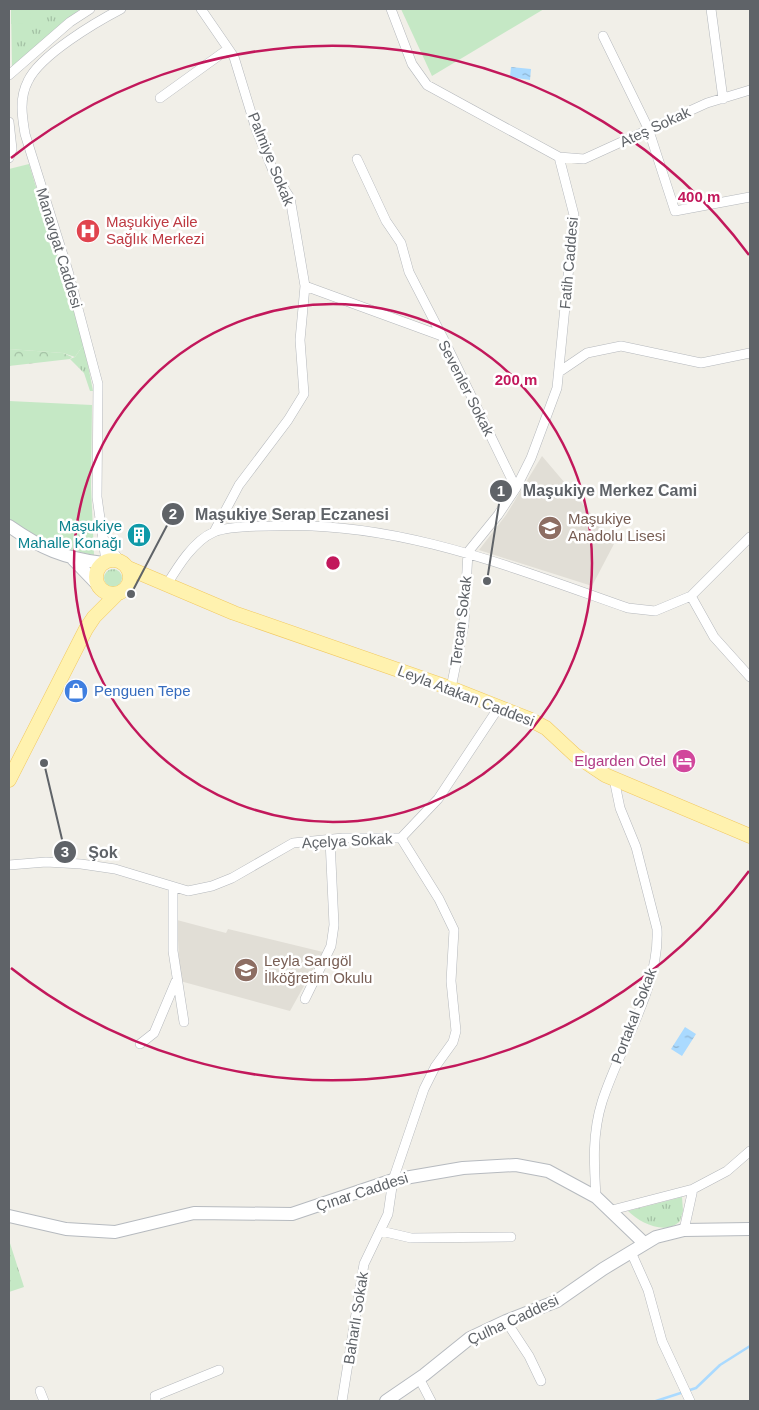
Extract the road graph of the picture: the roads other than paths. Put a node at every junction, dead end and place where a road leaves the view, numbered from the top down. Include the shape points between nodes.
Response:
1 (90, 9) edge
2 (121, 9) edge
3 (201, 9) edge
4 (391, 9) edge
5 (710, 9) edge
6 (603, 36) dead end
7 (228, 48) junction
8 (9, 75) edge
9 (750, 90) edge
10 (160, 98) dead end
11 (723, 99) junction
12 (9, 122) edge
13 (648, 128) junction
14 (9, 158) edge
15 (559, 158) junction
16 (357, 159) dead end
17 (750, 197) edge
18 (305, 286) junction
19 (442, 336) junction
20 (750, 353) edge
21 (559, 372) junction
22 (516, 488) junction
23 (9, 526) edge
24 (214, 532) junction
25 (101, 535) junction
26 (750, 537) edge
27 (468, 552) junction
28 (73, 559) junction
29 (105, 562) junction
30 (124, 565) junction
31 (166, 586) junction
32 (99, 587) junction
33 (123, 590) junction
34 (691, 596) junction
35 (94, 617) junction
36 (750, 677) edge
37 (450, 688) junction
38 (499, 707) junction
39 (614, 779) junction
40 (9, 780) edge
41 (750, 836) edge
42 (401, 838) junction
43 (330, 840) junction
44 (9, 865) edge
45 (173, 888) junction
46 (176, 980) junction
47 (305, 999) dead end
48 (184, 1022) dead end
49 (140, 1044) dead end
50 (750, 1151) edge
51 (393, 1180) junction
52 (693, 1189) junction
53 (596, 1197) junction
54 (612, 1210) junction
55 (9, 1216) edge
56 (750, 1228) edge
57 (684, 1230) junction
58 (381, 1231) junction
59 (511, 1237) dead end
60 (644, 1243) junction
61 (631, 1252) junction
62 (506, 1321) junction
63 (219, 1370) dead end
64 (419, 1378) junction
65 (541, 1382) dead end
66 (40, 1391) dead end
67 (688, 1395) edge
68 (44, 1401) edge
69 (156, 1401) edge
70 (342, 1401) edge
71 (386, 1401) edge
72 (432, 1401) edge

1 - 8 street via 59,31
2 - 25 street, Manavgat Caddesi via 78,34 33,72 24,89 22,110 25,134 68,271 98,384 97,497
3 - 7 street, Palmiye Sokak
4 - 15 street via 412,64 427,85
5 - 11 street
6 - 13 street
7 - 10 street
7 - 18 street, Palmiye Sokak via 234,57 274,174 290,198
9 - 11 street, Ateş Sokak
11 - 13 street, Ateş Sokak
12 - 14 street via 12,149
13 - 15 street, Ateş Sokak via 584,159
13 - 17 street via 676,211
15 - 21 street, Fatih Caddesi via 574,207
16 - 19 street via 386,221 401,243 408,272
18 - 19 street, Sevenler Sokak
18 - 24 street, Palmiye Sokak via 300,340 304,394 239,485
19 - 22 street, Sevenler Sokak
20 - 21 street via 701,363 620,346 587,353
21 - 22 street, Fatih Caddesi via 557,388
22 - 27 street, Fatih Caddesi
23 - 28 street via 47,549
24 - 27 street via 256,526 322,526 378,532
24 - 31 street via 192,550
25 - 29 street, Manavgat Caddesi
25 - 30 street
26 - 34 street
27 - 34 street via 628,608 655,611
27 - 37 street, Tercan Sokak via 464,624
28 - 29 street
28 - 32 street
29 - 30 main road
29 - 32 main road via 96,572
30 - 31 main road
30 - 33 main road via 130,575
31 - 33 main road via 142,583
31 - 37 main road, Leyla Atakan Caddesi
32 - 33 main road via 105,593
32 - 35 main road
33 - 35 main road
34 - 36 street via 714,637
35 - 40 main road
37 - 38 main road, Leyla Atakan Caddesi
38 - 39 main road, Leyla Atakan Caddesi via 540,724 574,755
38 - 42 street via 438,799
39 - 41 main road, Leyla Atakan Caddesi
39 - 53 street, Portakal Sokak via 620,808 636,847 658,942 648,983 615,1066 597,1125 594,1147
42 - 43 street, Açelya Sokak
42 - 51 street, Baharlı Sokak via 454,930 451,981 456,1031 453,1042 429,1077
43 - 45 street, Açelya Sokak via 293,843 212,886 188,891
43 - 47 street via 334,925 331,946
44 - 45 street, Açelya Sokak via 81,864 115,869
45 - 46 street
46 - 48 street
46 - 49 street via 154,1034
50 - 52 street via 726,1171
51 - 53 street, Çınar Caddesi via 463,1168 516,1165 548,1171
51 - 55 street, Çınar Caddesi via 298,1212 268,1215 194,1213 115,1232 66,1229
51 - 58 street, Baharlı Sokak via 390,1206
52 - 54 street
52 - 57 street
53 - 54 street, Çınar Caddesi
54 - 60 street, Çınar Caddesi
56 - 57 street
57 - 60 street
58 - 59 street via 411,1238
58 - 70 street, Baharlı Sokak via 367,1257 362,1275
60 - 61 street, Çulha Caddesi
61 - 62 street, Çulha Caddesi via 557,1301
61 - 67 street via 648,1290 662,1341
62 - 64 street, Çulha Caddesi via 470,1338
62 - 65 street via 529,1356
63 - 69 street via 155,1396
64 - 71 street, Çulha Caddesi
64 - 72 street
66 - 68 street

